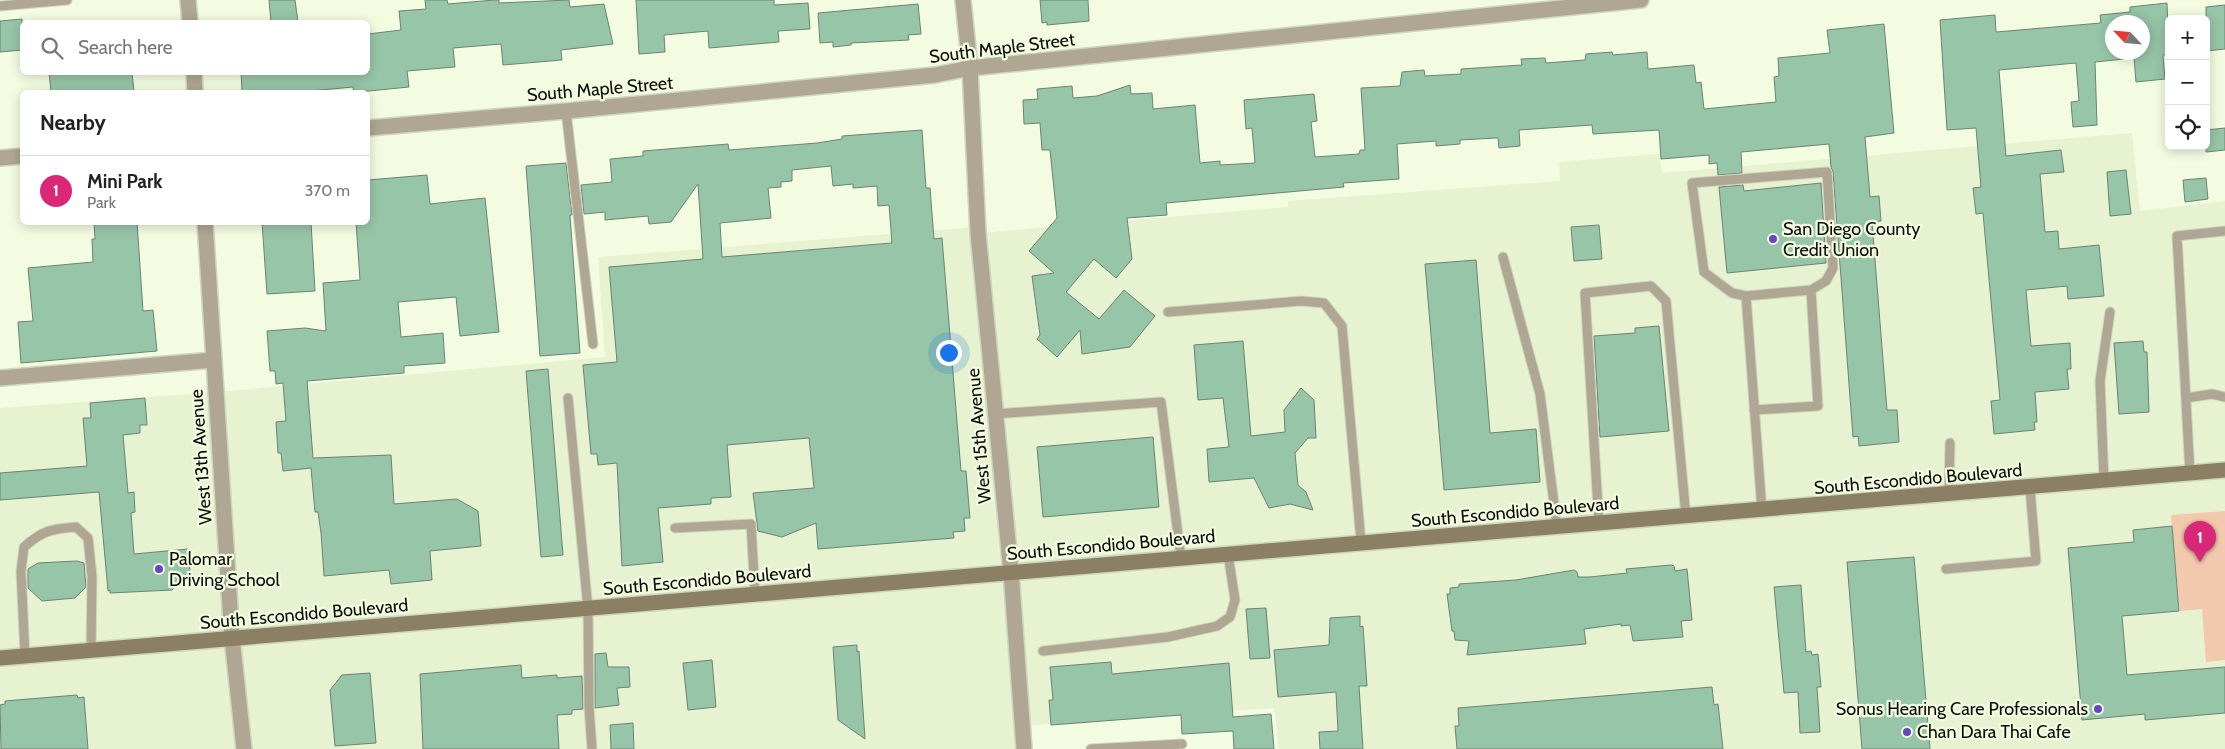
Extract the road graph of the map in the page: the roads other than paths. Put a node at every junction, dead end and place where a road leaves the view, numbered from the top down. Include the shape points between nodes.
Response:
1 (67, 0) edge
2 (188, 0) edge
3 (963, 0) edge
4 (1641, 0) edge
5 (0, 6) edge
6 (190, 20) edge
7 (970, 68) junction
8 (194, 75) edge
9 (195, 90) edge
10 (566, 111) junction
11 (370, 128) edge
12 (20, 156) edge
13 (0, 158) edge
14 (205, 225) edge
15 (2225, 231) edge
16 (1503, 257) dead end
17 (1811, 290) junction
18 (1746, 296) junction
19 (1168, 312) dead end
20 (2110, 312) dead end
21 (593, 344) dead end
22 (214, 360) junction
23 (0, 378) edge
24 (2225, 396) edge
25 (568, 398) dead end
26 (2186, 398) junction
27 (1754, 410) junction
28 (995, 414) junction
29 (1950, 443) dead end
30 (2225, 470) edge
31 (2190, 474) junction
32 (2104, 481) junction
33 (2030, 488) junction
34 (1949, 495) junction
35 (1762, 511) junction
36 (1686, 517) junction
37 (1598, 524) junction
38 (1557, 527) junction
39 (675, 528) dead end
40 (1360, 542) junction
41 (1228, 554) junction
42 (1181, 558) junction
43 (1946, 569) dead end
44 (1011, 572) junction
45 (756, 594) junction
46 (588, 609) junction
47 (232, 638) junction
48 (91, 650) junction
49 (1043, 651) dead end
50 (25, 656) junction
51 (0, 658) edge
52 (1182, 744) dead end
53 (244, 749) edge
54 (592, 749) edge
55 (1024, 749) edge
56 (1091, 749) edge

1 - 5 lane
2 - 6 street
3 - 7 street, West 15th Avenue
4 - 7 street, South Maple Street
7 - 10 street, South Maple Street via 935,75
7 - 28 street, West 15th Avenue via 978,233
8 - 9 street
10 - 11 street, South Maple Street
10 - 21 lane
12 - 13 street
14 - 22 street, West 13th Avenue
15 - 26 lane via 2177,236
16 - 38 lane via 1540,394
17 - 18 lane
17 - 18 lane via 1826,281 1833,268 1827,172 1692,183 1704,272 1732,293
17 - 27 lane via 1818,406
18 - 27 lane
19 - 40 lane via 1301,301 1324,303 1342,326
20 - 32 lane via 2100,381
22 - 23 street
22 - 47 street, West 13th Avenue
24 - 26 lane via 2212,394
25 - 46 lane
26 - 31 lane
27 - 35 lane
28 - 42 lane via 1161,402
28 - 44 street, West 15th Avenue
29 - 34 lane
30 - 31 main road, South Escondido Boulevard
31 - 32 main road, South Escondido Boulevard
32 - 33 main road, South Escondido Boulevard
33 - 34 main road, South Escondido Boulevard
33 - 43 lane via 2036,561
34 - 35 main road, South Escondido Boulevard
35 - 36 main road, South Escondido Boulevard
36 - 37 main road, South Escondido Boulevard
36 - 37 lane via 1666,301 1651,286 1585,293
37 - 38 main road, South Escondido Boulevard
38 - 40 main road, South Escondido Boulevard
39 - 45 lane via 751,524
40 - 41 main road, South Escondido Boulevard
41 - 42 main road, South Escondido Boulevard
41 - 49 lane via 1235,600 1230,617 1217,626 1168,637
42 - 44 main road, South Escondido Boulevard
44 - 45 main road, South Escondido Boulevard
44 - 55 street, West 15th Avenue
45 - 46 main road, South Escondido Boulevard
46 - 47 main road, South Escondido Boulevard
46 - 54 lane
47 - 48 main road, South Escondido Boulevard
47 - 53 street, West 13th Avenue
48 - 50 main road, South Escondido Boulevard
48 - 50 lane via 92,577 88,538 76,527 52,529 38,535 24,547 21,571
50 - 51 main road, South Escondido Boulevard
52 - 56 lane

